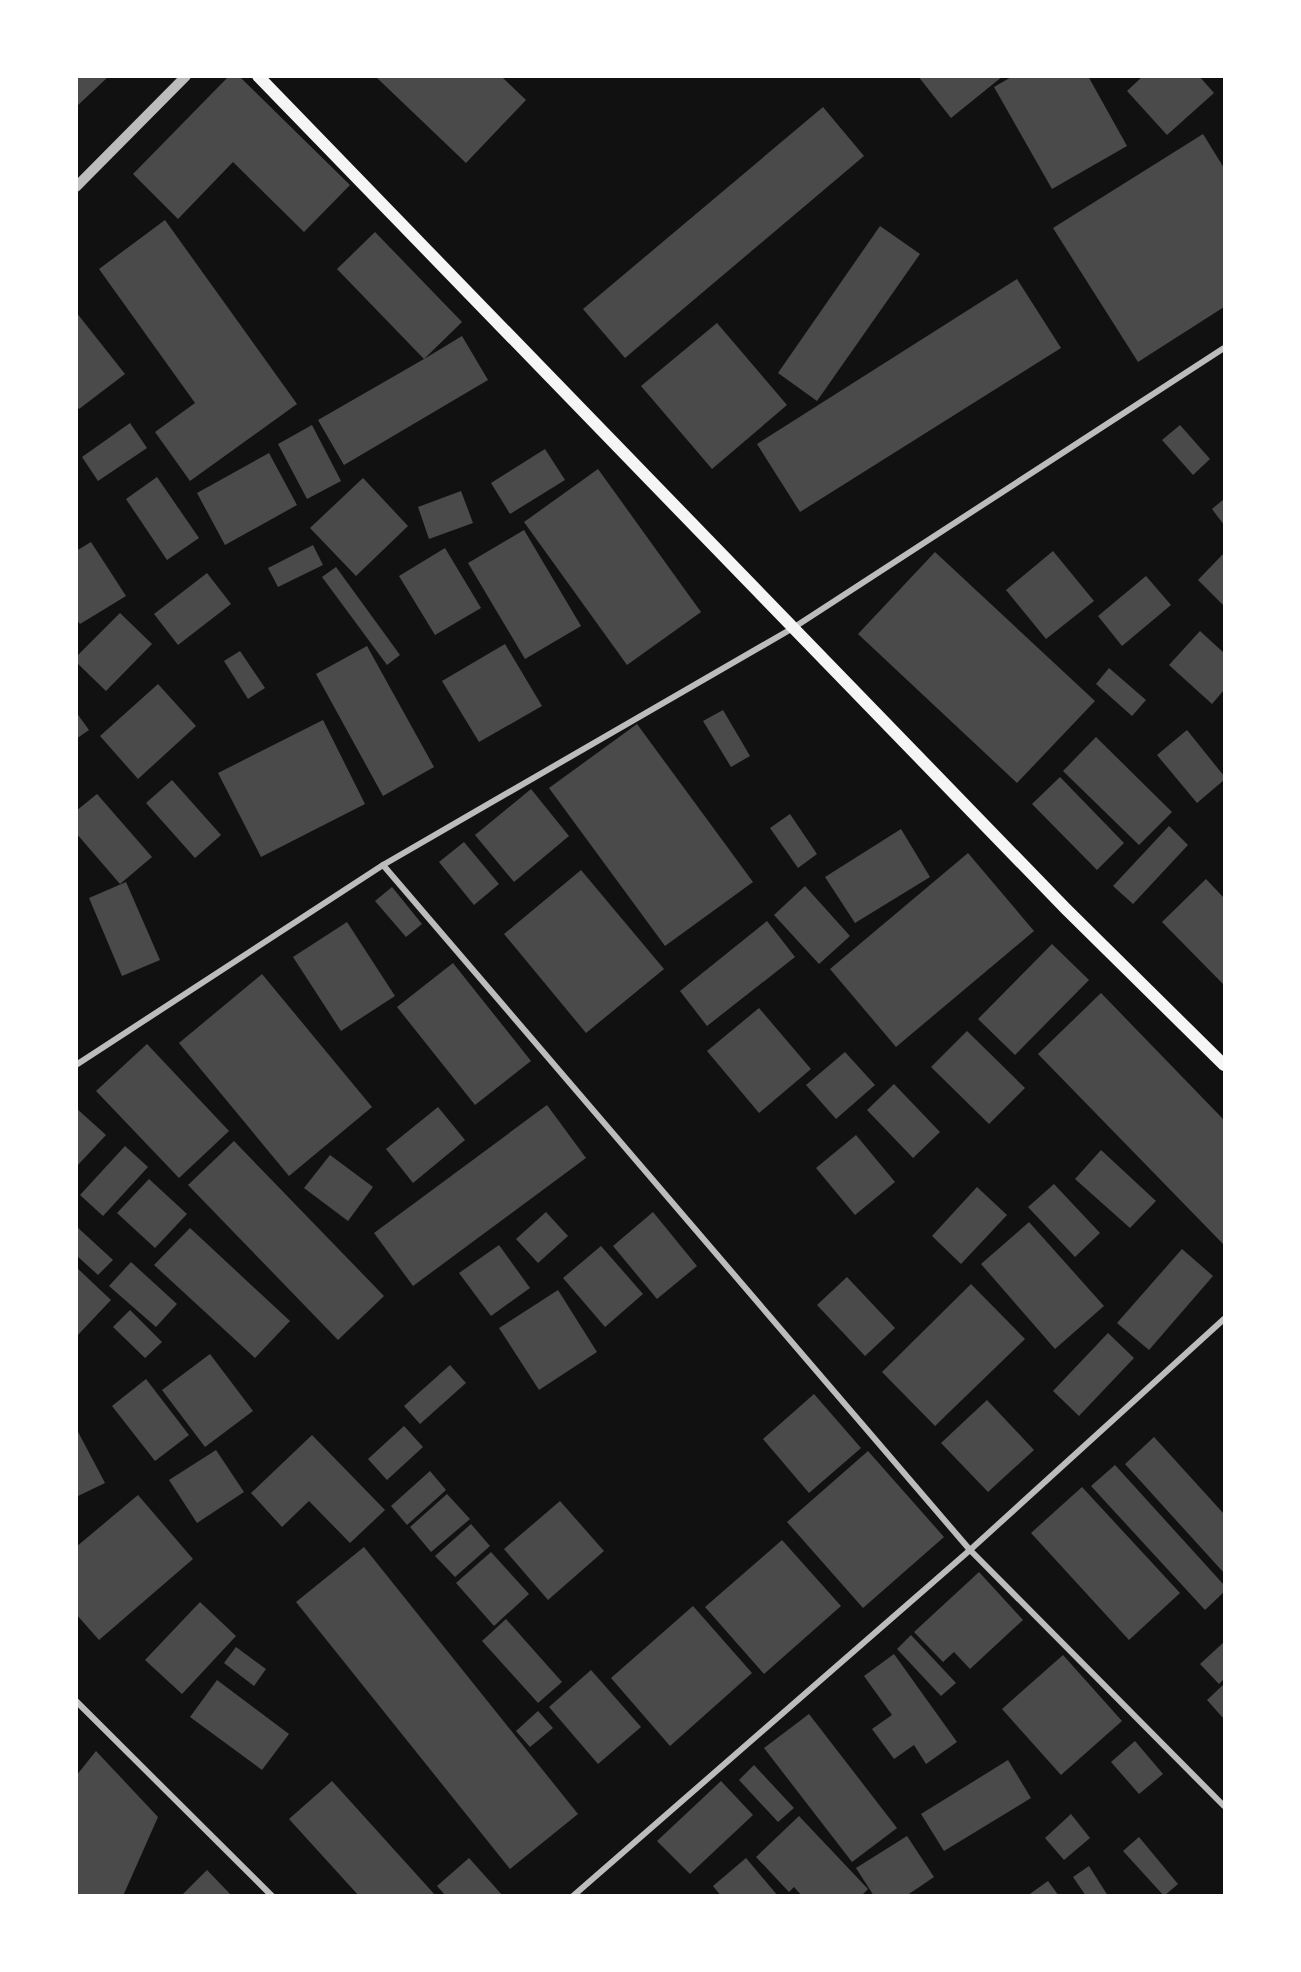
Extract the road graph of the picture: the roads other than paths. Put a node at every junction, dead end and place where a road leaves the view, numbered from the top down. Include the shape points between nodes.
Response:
1 (186, 76) edge
2 (258, 76) edge
3 (76, 188) edge
4 (1224, 348) edge
5 (793, 628) junction
6 (382, 865) junction
7 (76, 1065) edge
8 (1224, 1065) edge
9 (1224, 1318) edge
10 (970, 1550) junction
11 (76, 1701) edge
12 (1224, 1806) edge
13 (272, 1896) edge
14 (573, 1896) edge

1 - 3 street
2 - 5 main road
4 - 5 street
5 - 6 street
5 - 8 main road
6 - 7 street
6 - 10 street
9 - 10 street
10 - 12 street
10 - 14 street
11 - 13 street

